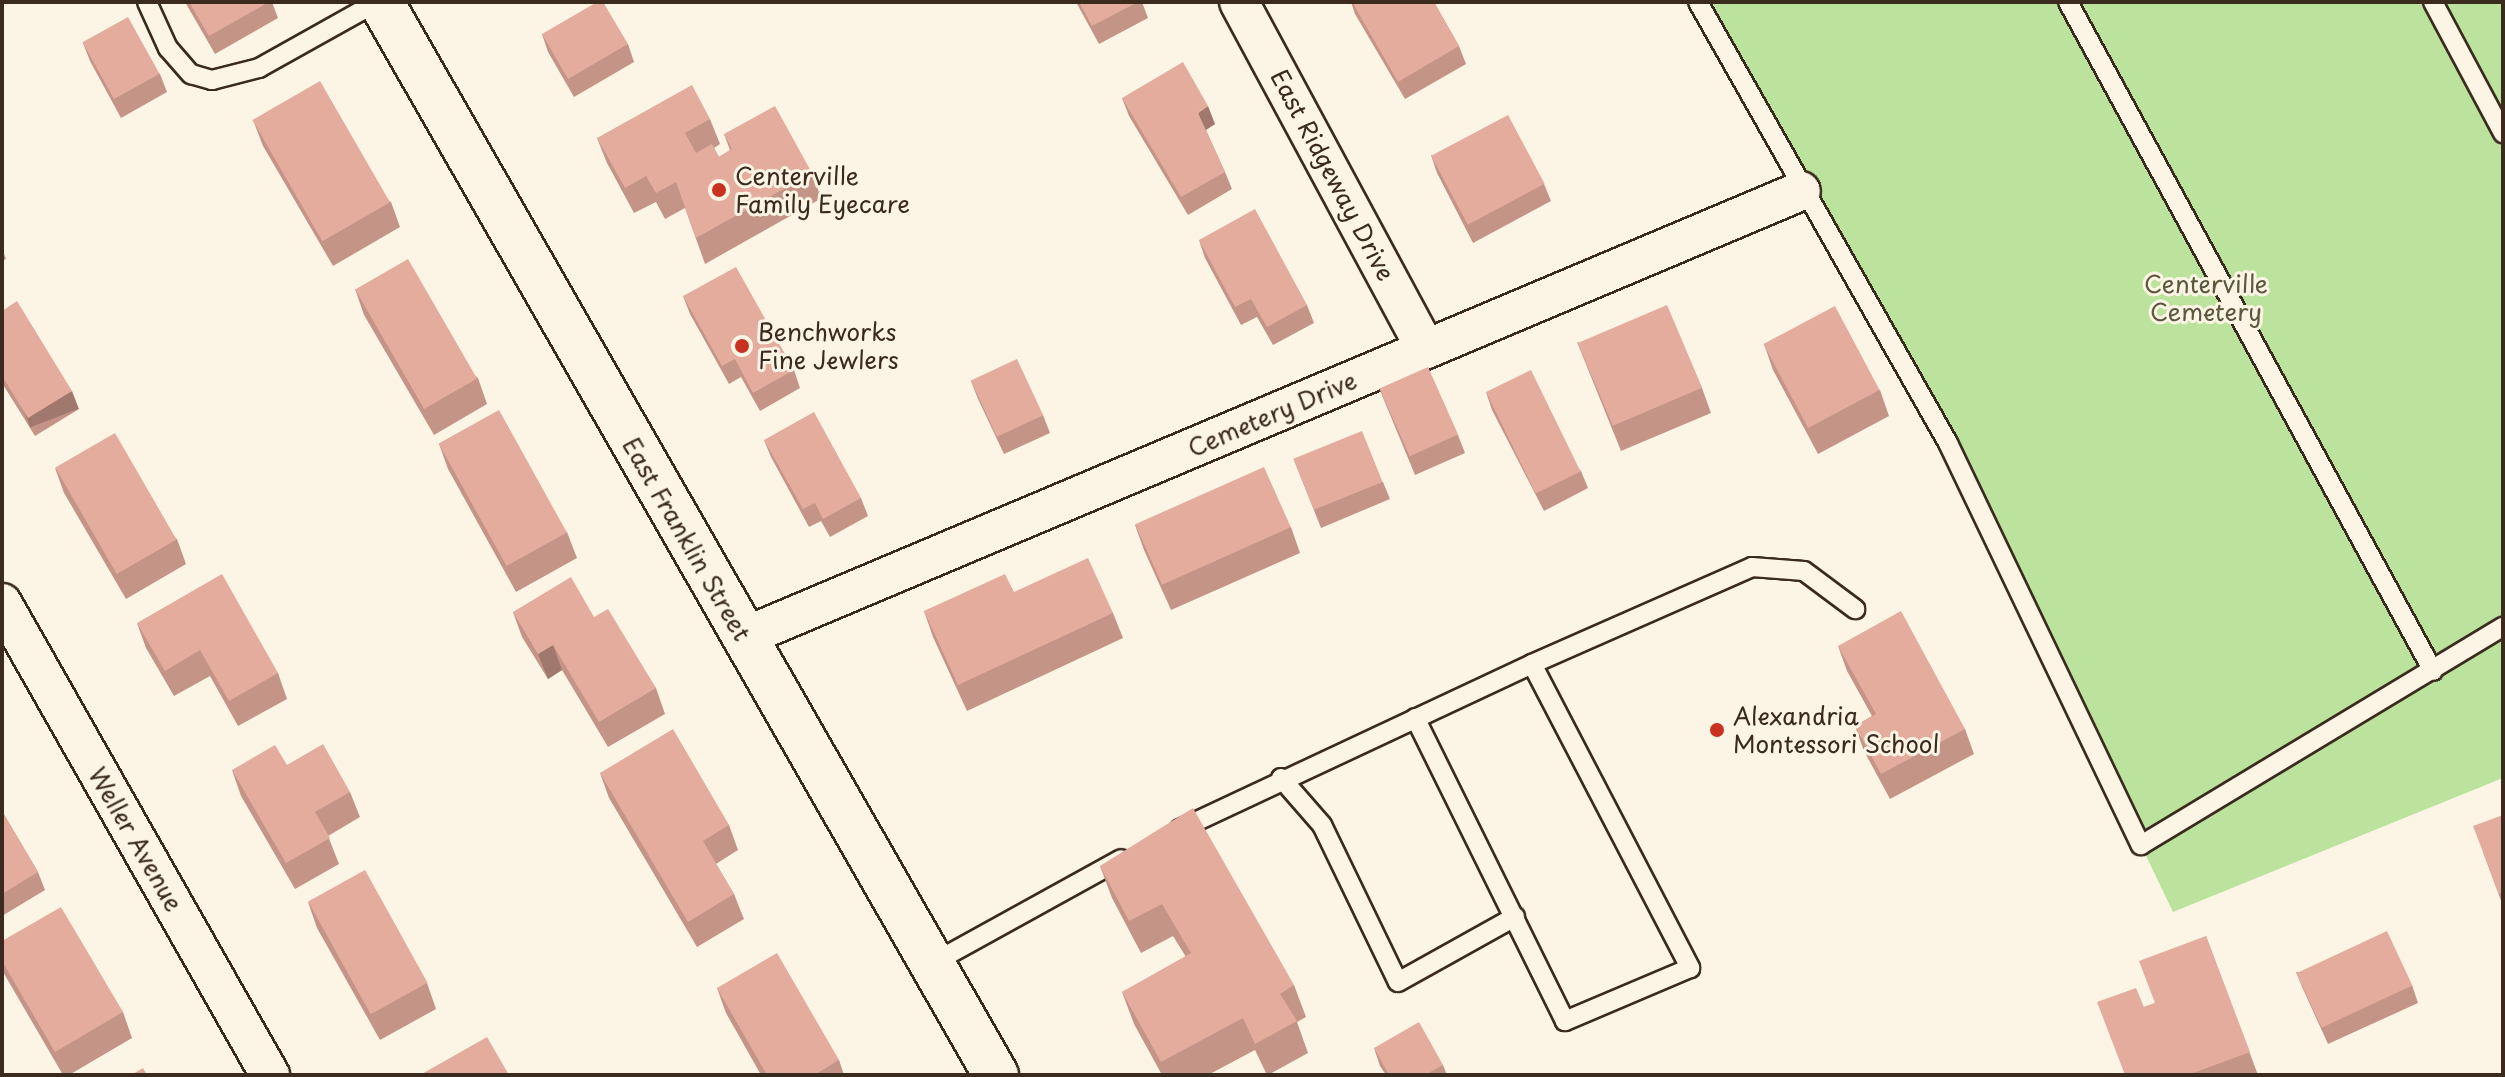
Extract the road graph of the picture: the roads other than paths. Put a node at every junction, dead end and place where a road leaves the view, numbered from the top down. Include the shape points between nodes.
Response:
1 (147, 2) edge
2 (379, 2) edge
3 (1239, 2) edge
4 (1698, 2) edge
5 (2068, 2) edge
6 (2433, 2) edge
7 (2503, 133) edge
8 (1801, 191) junction
9 (1426, 349) junction
10 (2, 603) edge
11 (1855, 609) dead end
12 (2503, 627) edge
13 (744, 637) junction
14 (1532, 664) junction
15 (2433, 671) junction
16 (1415, 718) junction
17 (1281, 778) junction
18 (1515, 917) junction
19 (931, 964) junction
20 (270, 1075) edge
21 (996, 1075) edge

1 - 2 lane via 168,48 191,74 212,80 259,68
2 - 13 street, East Franklin Street
3 - 9 street, East Ridgeway Drive
4 - 8 lane
5 - 15 lane
6 - 7 lane
8 - 9 street, Cemetery Drive
8 - 15 lane via 1948,443 2141,845
9 - 13 street, Cemetery Drive
10 - 20 street, Weller Avenue
11 - 14 lane via 1804,571 1752,567
12 - 15 lane
13 - 19 street, East Franklin Street
14 - 16 lane
14 - 18 lane via 1691,966 1569,1024
16 - 17 lane
16 - 18 lane
17 - 18 lane via 1322,825 1398,982
17 - 19 lane
19 - 21 street, East Franklin Street

